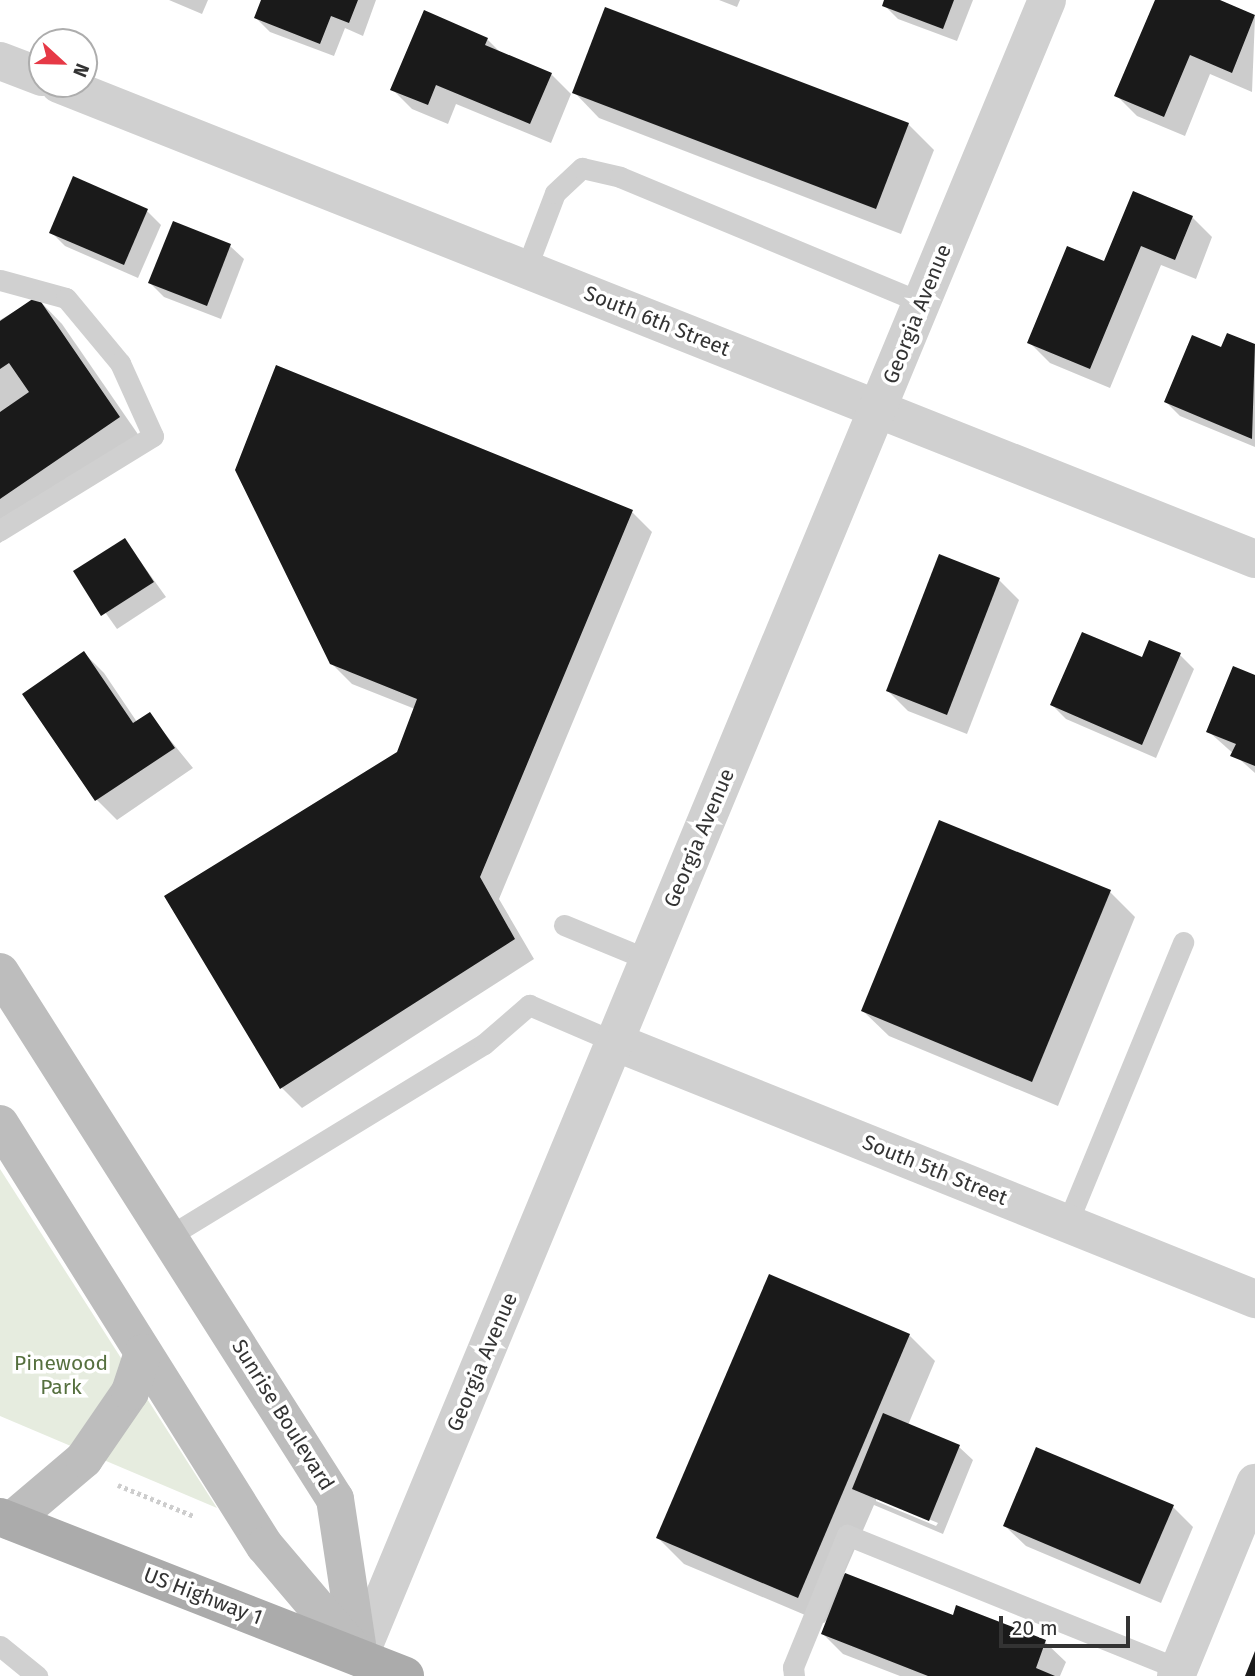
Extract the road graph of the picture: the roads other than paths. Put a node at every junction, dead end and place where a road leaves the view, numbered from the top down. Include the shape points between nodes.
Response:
1 (1047, 0) edge
2 (0, 61) edge
3 (28, 72) edge
4 (94, 98) edge
5 (526, 269) junction
6 (0, 280) edge
7 (922, 302) junction
8 (878, 409) junction
9 (0, 530) edge
10 (1255, 559) edge
11 (564, 925) dead end
12 (1182, 942) dead end
13 (649, 960) junction
14 (0, 972) edge
15 (615, 1042) junction
16 (0, 1124) edge
17 (1067, 1224) junction
18 (171, 1235) junction
19 (1255, 1299) edge
20 (143, 1353) junction
21 (1255, 1483) edge
22 (6, 1519) edge
23 (5, 1648) edge
24 (355, 1667) edge
25 (1178, 1672) edge
26 (37, 1676) edge
27 (405, 1676) edge
28 (794, 1676) edge

1 - 7 street, Georgia Avenue
2 - 3 street
4 - 5 street, South 6th Street
5 - 7 lane via 555,193 582,168 620,177
5 - 8 street, South 6th Street
6 - 9 lane via 66,298 120,363 153,436
7 - 8 street, Georgia Avenue
8 - 10 street, South 6th Street
8 - 13 street, Georgia Avenue
11 - 13 lane
12 - 17 lane
13 - 15 street, Georgia Avenue
14 - 18 main road, Sunrise Boulevard
15 - 17 street, South 5th Street
15 - 18 lane via 529,1005 484,1044
15 - 24 street, Georgia Avenue
16 - 20 main road
17 - 19 street, South 5th Street
18 - 24 main road, Sunrise Boulevard via 335,1499
20 - 22 main road via 130,1392 84,1459
20 - 24 main road via 265,1546
21 - 25 street
22 - 24 main road, US Highway 1
23 - 26 lane
24 - 27 main road, US Highway 1
25 - 28 lane via 847,1535 793,1667

